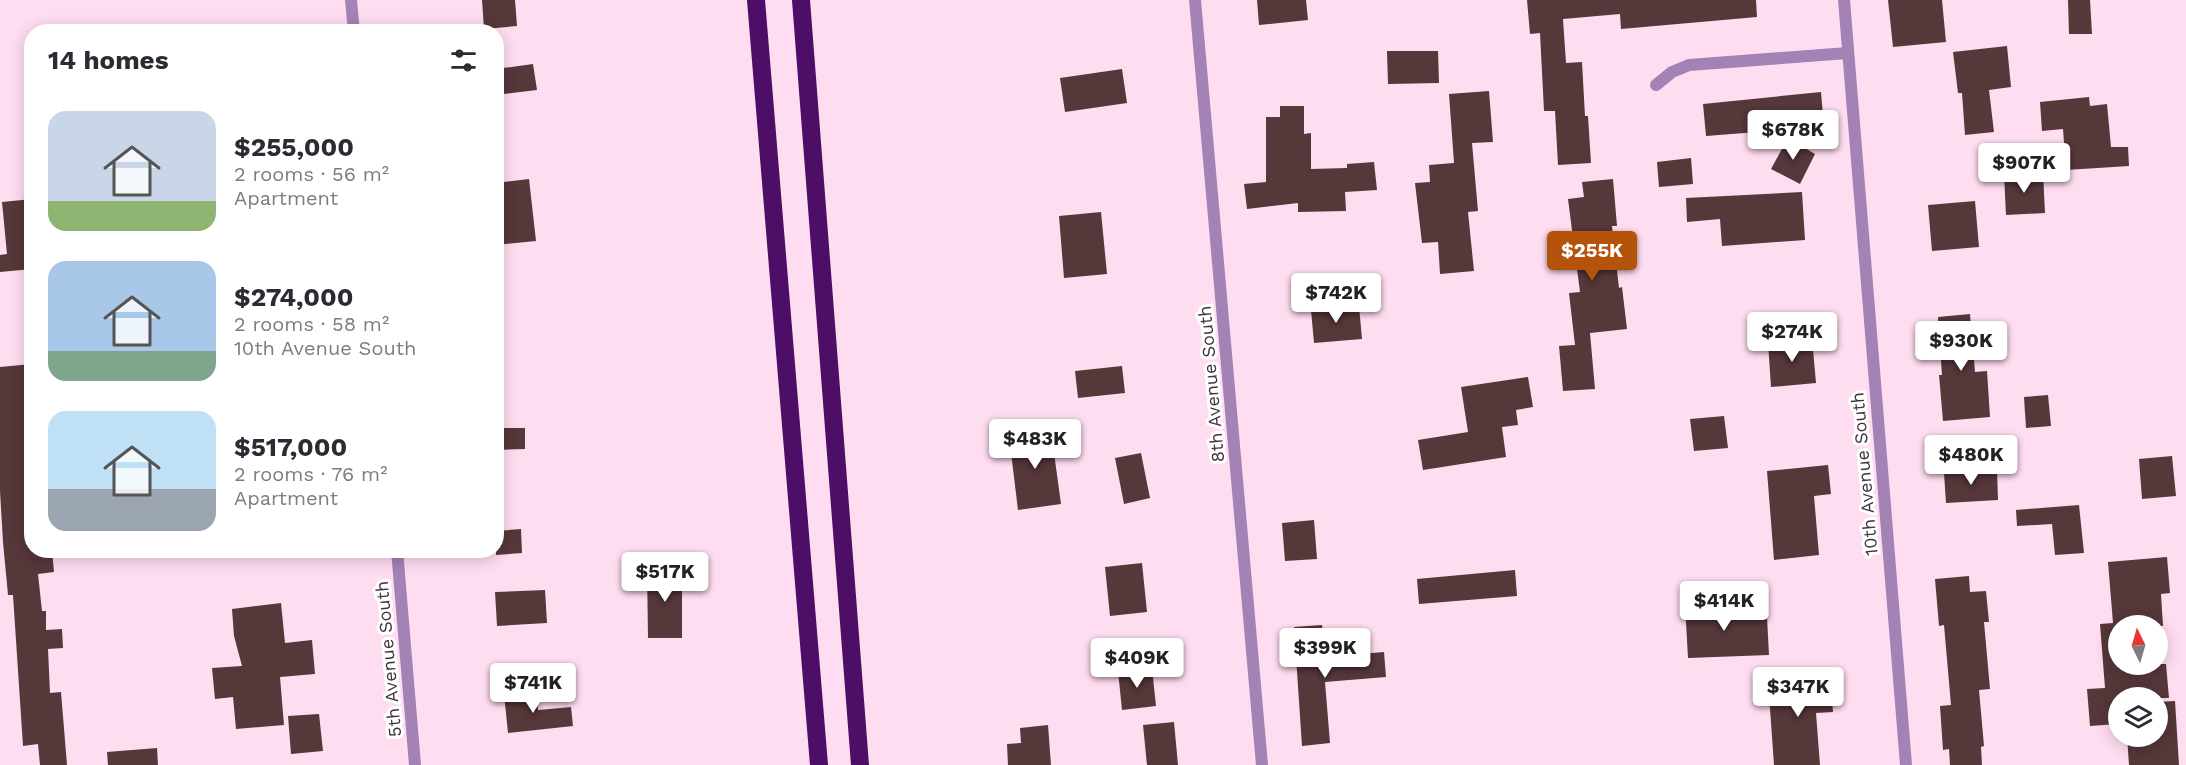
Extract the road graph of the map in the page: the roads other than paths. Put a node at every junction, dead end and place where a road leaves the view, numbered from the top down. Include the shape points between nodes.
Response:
1 (351, 0) edge
2 (756, 0) edge
3 (801, 0) edge
4 (1195, 0) edge
5 (1844, 0) edge
6 (353, 24) edge
7 (1848, 53) junction
8 (1656, 85) dead end
9 (398, 558) edge
10 (415, 765) edge
11 (819, 765) edge
12 (861, 765) edge
13 (1262, 765) edge
14 (1906, 765) edge

1 - 6 street
2 - 11 highway
3 - 12 highway
4 - 13 street, 8th Avenue South
5 - 7 street, 10th Avenue South
7 - 8 street via 1689,65
7 - 14 street, 10th Avenue South
9 - 10 street, 5th Avenue South

